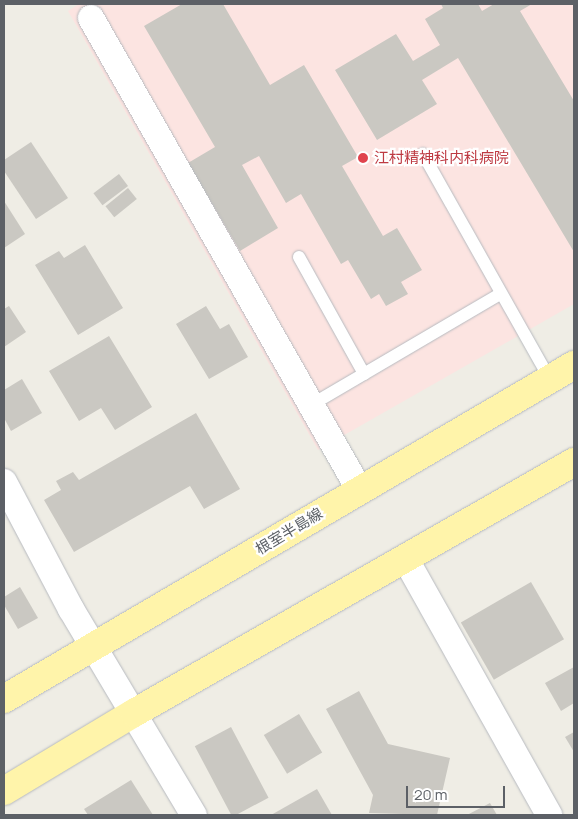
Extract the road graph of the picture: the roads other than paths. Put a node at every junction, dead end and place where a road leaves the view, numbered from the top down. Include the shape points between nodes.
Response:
1 (91, 18) dead end
2 (423, 154) dead end
3 (299, 257) dead end
4 (500, 294) junction
5 (574, 364) edge
6 (364, 374) junction
7 (548, 378) junction
8 (311, 405) junction
9 (574, 462) edge
10 (4, 482) edge
11 (359, 489) junction
12 (406, 558) junction
13 (93, 647) junction
14 (4, 699) edge
15 (134, 713) junction
16 (4, 791) edge
17 (194, 815) edge
18 (550, 815) edge

1 - 8 street
2 - 4 lane
3 - 6 lane
4 - 6 lane
4 - 7 lane
5 - 7 main road, 根室半島線
6 - 8 lane
7 - 11 main road, 根室半島線
8 - 11 street
9 - 12 main road
10 - 13 street
11 - 13 main road, 根室半島線
12 - 15 main road
12 - 18 street
13 - 14 main road, 根室半島線
13 - 15 street
15 - 16 main road
15 - 17 street

